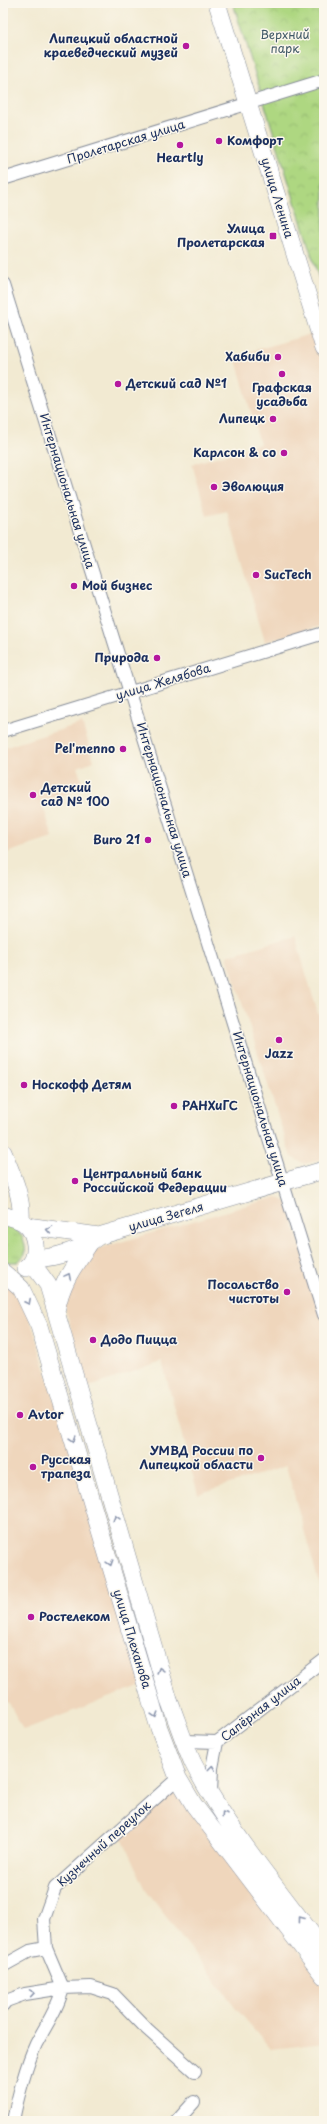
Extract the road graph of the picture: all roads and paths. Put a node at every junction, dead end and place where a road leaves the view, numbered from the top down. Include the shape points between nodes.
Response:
1 (217, 3) edge
2 (324, 80) edge
3 (248, 104) junction
4 (3, 179) edge
5 (3, 285) edge
6 (324, 348) edge
7 (324, 633) edge
8 (130, 692) junction
9 (3, 731) edge
10 (3, 1152) edge
11 (324, 1170) edge
12 (283, 1183) junction
13 (3, 1215) edge
14 (24, 1224) junction
15 (94, 1240) junction
16 (33, 1261) junction
17 (3, 1273) edge
18 (56, 1312) junction
19 (324, 1315) edge
20 (324, 1660) edge
21 (185, 1741) junction
22 (217, 1742) junction
23 (178, 1778) junction
24 (211, 1794) junction
25 (46, 1948) junction
26 (324, 1950) edge
27 (3, 1966) edge
28 (324, 1976) edge
29 (63, 1988) junction
30 (3, 2005) edge
31 (195, 2072) dead end
32 (194, 2102) dead end
33 (13, 2121) edge
34 (177, 2121) edge

1 - 3 main road, улица Ленина
2 - 3 street, Пролетарская улица
3 - 4 street, Пролетарская улица
3 - 6 main road, улица Ленина
5 - 8 street, Интернациональная улица
7 - 8 street, улица Желябова
8 - 9 street, улица Желябова
8 - 12 street, Интернациональная улица
10 - 14 main road via 18,1194
11 - 12 main road, улица Зегеля
12 - 15 main road, улица Зегеля
12 - 19 street, Интернациональная улица
13 - 14 main road, улица Зегеля
15 -> 14 main road, улица Зегеля
14 - 16 main road via 36,1249
15 - 16 main road, улица Зегеля via 45,1259
18 -> 15 main road via 60,1292 74,1266
16 - 17 main road, улица Зегеля via 24,1269
16 - 18 main road, улица Плеханова via 48,1285
17 -> 23 main road, улица Плеханова via 21,1288 39,1326 159,1728
21 -> 18 main road, улица Плеханова via 169,1700
20 - 22 street, Сапёрная улица
21 - 22 street, Сапёрная улица
21 - 24 main road, улица Плеханова via 193,1762
24 -> 22 street, Сапёрная улица
23 - 25 street, Кузнечный переулок via 55,1888 44,1919
23 - 28 main road, улица Плеханова via 208,1824
26 -> 24 main road, улица Плеханова via 251,1853
25 - 27 street via 30,1951
25 - 29 street, Кузнечный переулок
30 -> 29 street via 6,2001 25,1994
29 - 31 street via 91,1987 113,1994
29 - 33 street via 60,2002 36,2045
32 - 34 street

